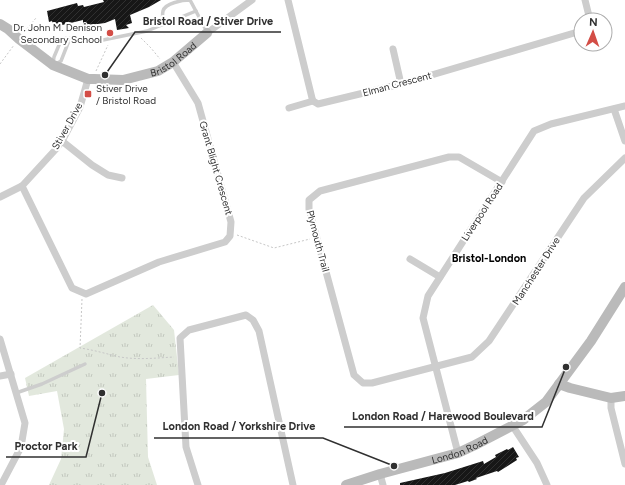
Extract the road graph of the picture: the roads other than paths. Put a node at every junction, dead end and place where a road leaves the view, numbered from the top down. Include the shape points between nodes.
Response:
1 (252, 0) edge
2 (288, 0) edge
3 (585, 0) edge
4 (196, 11) junction
5 (588, 12) edge
6 (0, 24) edge
7 (163, 25) junction
8 (207, 33) junction
9 (573, 33) edge
10 (70, 38) junction
11 (393, 49) dead end
12 (173, 62) junction
13 (53, 65) junction
14 (88, 78) junction
15 (401, 84) junction
16 (313, 101) junction
17 (625, 106) edge
18 (289, 108) dead end
19 (614, 109) junction
20 (62, 141) junction
21 (625, 142) edge
22 (625, 158) edge
23 (122, 178) dead end
24 (502, 182) junction
25 (22, 186) junction
26 (0, 197) edge
27 (410, 259) dead end
28 (440, 277) junction
29 (625, 287) edge
30 (0, 339) edge
31 (85, 364) dead end
32 (436, 366) junction
33 (10, 374) junction
34 (0, 376) edge
35 (560, 384) junction
36 (16, 393) junction
37 (625, 396) edge
38 (612, 398) junction
39 (512, 426) junction
40 (458, 453) junction
41 (625, 464) edge
42 (380, 474) junction
43 (1, 485) edge
44 (198, 485) edge
45 (292, 485) edge
46 (346, 485) edge
47 (383, 485) edge
48 (547, 485) edge

1 - 8 street, Bristol Road
2 - 16 street
3 - 5 street
4 - 7 lane
4 - 7 lane via 190,0 167,6 163,11
4 - 8 lane
6 - 13 street, Bristol Road
7 - 10 lane via 111,39
8 - 12 street, Bristol Road
9 - 15 street, Elman Crescent
10 - 13 lane via 61,61
10 - 13 lane via 62,38
11 - 15 street
12 - 14 street, Bristol Road via 158,71 123,80
12 - 25 street, Grant Blight Crescent via 198,103 231,222 230,236 225,242 159,262 86,294 72,288
13 - 14 street, Bristol Road
14 - 20 street, Stiver Drive via 80,107
15 - 16 street, Elman Crescent via 318,104
16 - 18 street, Elman Crescent
17 - 19 street, Liverpool Road
19 - 21 street
19 - 24 street, Liverpool Road via 551,124 534,132
20 - 23 street via 102,172
20 - 25 street, Stiver Drive
22 - 32 street, Manchester Drive via 584,198 490,341 472,358
24 - 28 street, Liverpool Road
24 - 32 street, Plymouth Trail via 459,157 449,157 320,191 309,200 316,237 354,375 363,383 372,383
25 - 26 street, Stiver Drive
27 - 28 street
28 - 32 street, Liverpool Road via 428,296 423,318
29 - 35 street, London Road
30 - 33 street
31 - 36 lane
32 - 40 street, Liverpool Road
33 - 34 street
33 - 36 street
35 - 38 street
35 - 39 street, London Road via 546,402
36 - 43 street via 25,423 21,446
37 - 38 street
38 - 41 street via 611,408
39 - 40 street, London Road
39 - 48 street via 537,463
40 - 42 street, London Road
42 - 46 street, London Road
42 - 47 street
44 - 45 street via 186,447 180,338 189,330 246,315 253,320 259,331

